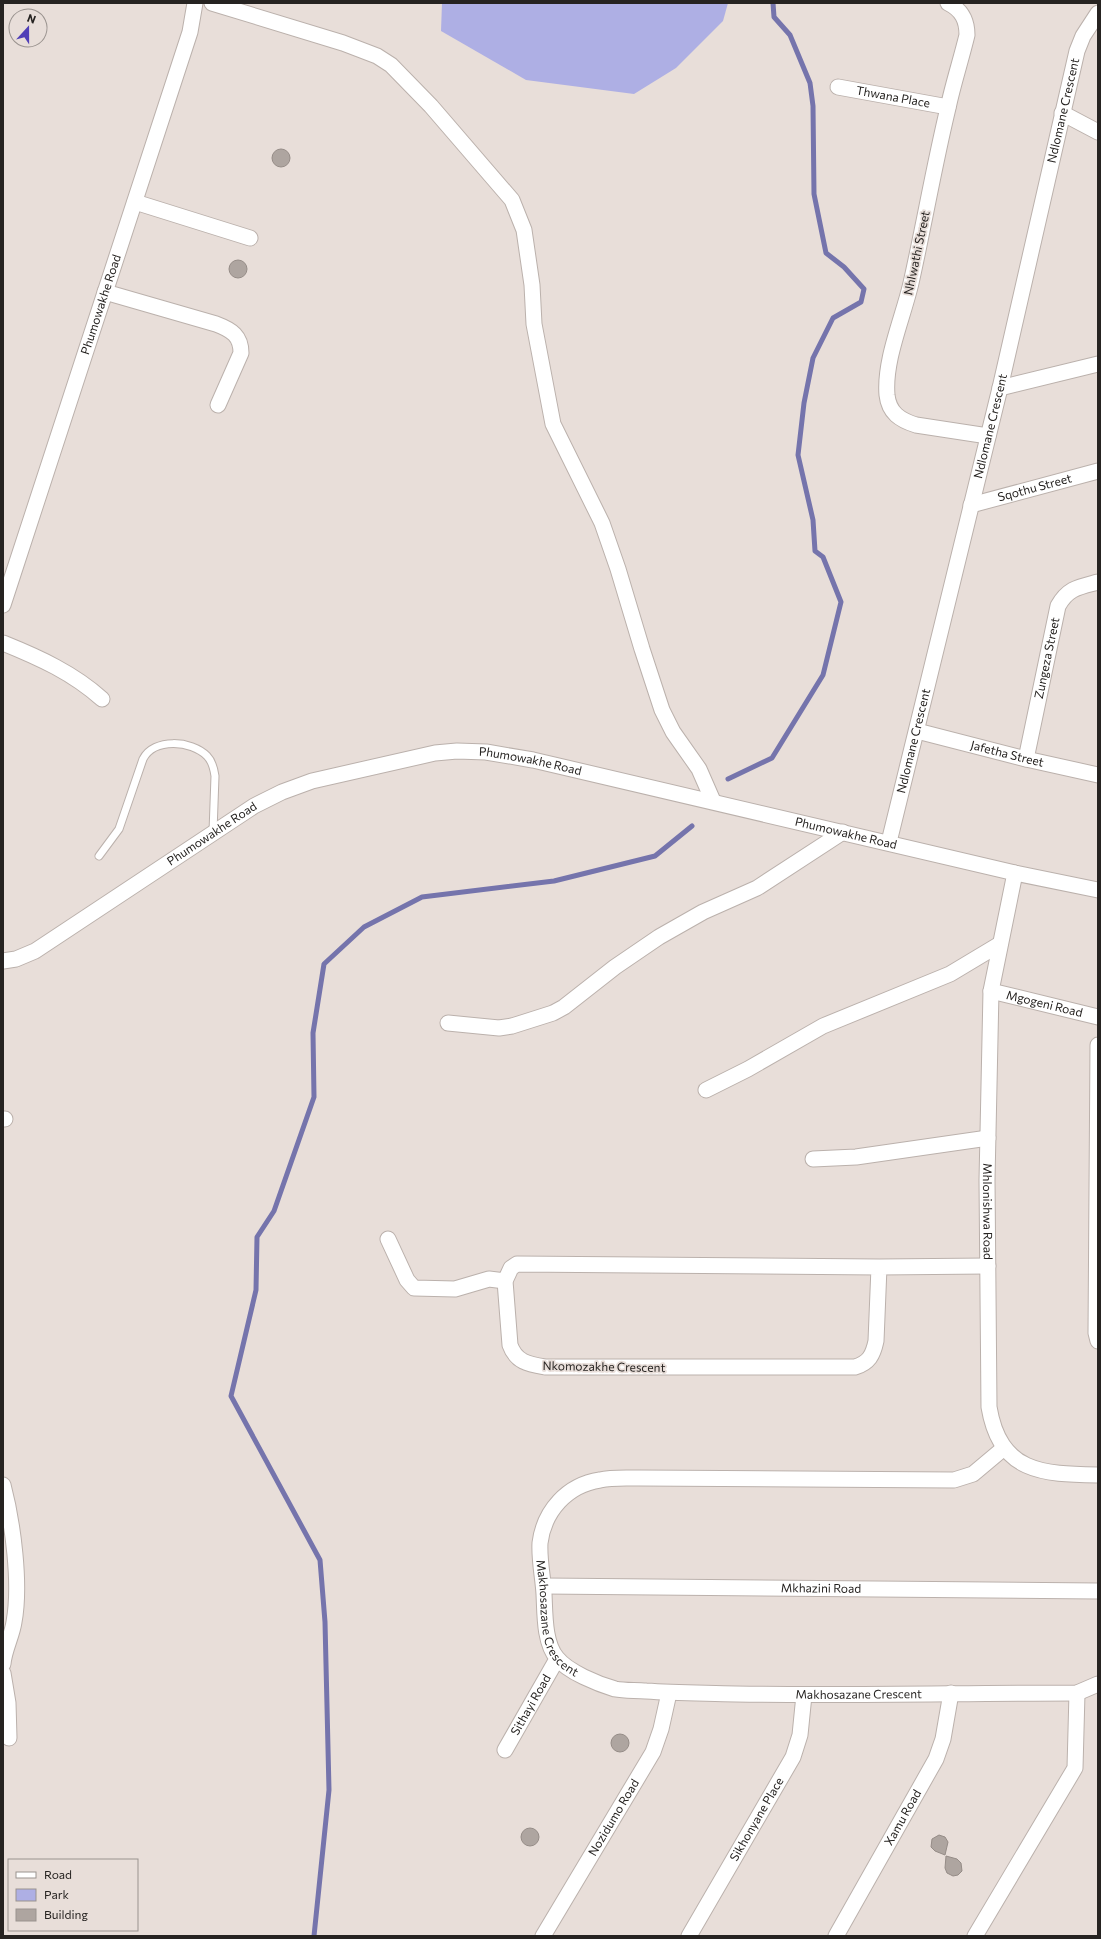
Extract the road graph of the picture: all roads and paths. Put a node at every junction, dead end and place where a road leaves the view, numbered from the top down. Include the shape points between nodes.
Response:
1 (195, 3) edge
2 (212, 3) edge
3 (948, 3) edge
4 (1098, 13) edge
5 (838, 87) dead end
6 (948, 107) junction
7 (1062, 113) junction
8 (1098, 132) edge
9 (135, 202) junction
10 (250, 238) dead end
11 (105, 292) junction
12 (1098, 364) edge
13 (1000, 388) junction
14 (218, 405) dead end
15 (988, 436) junction
16 (1098, 471) edge
17 (971, 505) junction
18 (1098, 582) edge
19 (3, 605) edge
20 (3, 643) edge
21 (102, 699) dead end
22 (917, 731) junction
23 (1026, 759) junction
24 (1098, 775) edge
25 (713, 801) junction
26 (842, 832) junction
27 (212, 834) junction
28 (889, 842) junction
29 (99, 856) dead end
30 (1015, 873) junction
31 (1098, 890) edge
32 (1000, 944) junction
33 (3, 961) edge
34 (991, 991) junction
35 (1098, 1017) edge
36 (448, 1023) dead end
37 (1098, 1045) edge
38 (706, 1090) dead end
39 (988, 1138) junction
40 (1098, 1156) edge
41 (813, 1159) dead end
42 (388, 1239) dead end
43 (1097, 1257) edge
44 (988, 1266) junction
45 (879, 1268) junction
46 (505, 1281) junction
47 (1098, 1341) edge
48 (1004, 1448) junction
49 (1098, 1475) edge
50 (3, 1485) edge
51 (544, 1586) junction
52 (1098, 1591) edge
53 (557, 1659) junction
54 (3, 1664) edge
55 (3, 1673) edge
56 (1098, 1684) edge
57 (1077, 1692) junction
58 (669, 1693) junction
59 (951, 1693) junction
60 (804, 1695) junction
61 (9, 1738) dead end
62 (505, 1750) dead end
63 (543, 1936) edge
64 (689, 1936) edge
65 (836, 1936) edge
66 (975, 1936) edge

1 - 9 street, Phumowakhe Road via 190,32
2 - 25 street via 343,44 377,56 391,65 431,106 512,200 524,230 532,285 534,324 553,424 602,523 662,710 673,732 699,770
3 - 6 street, Nhlwathi Street via 963,15 968,35
4 - 7 street, Ndlomane Crescent via 1083,36 1077,51
5 - 6 street, Thwana Place
6 - 15 street, Nhlwathi Street via 910,284 889,364 887,396 889,407 904,421
7 - 8 street
7 - 13 street, Ndlomane Crescent
9 - 10 street
9 - 11 street, Phumowakhe Road
11 - 14 street via 216,324 233,332 241,344 241,353
11 - 19 street, Phumowakhe Road
12 - 13 street
13 - 15 street, Ndlomane Crescent
15 - 17 street, Ndlomane Crescent
16 - 17 street, Sqothu Street
17 - 22 street, Ndlomane Crescent
18 - 23 street, Zungeza Street via 1070,591 1058,606
20 - 21 street via 72,675
22 - 23 street, Jafetha Street
22 - 28 street, Ndlomane Crescent
23 - 24 street, Jafetha Street
25 - 26 street, Phumowakhe Road
25 - 27 street, Phumowakhe Road via 533,760 486,752 457,751 411,758 312,781 254,806
26 - 28 street, Phumowakhe Road
26 - 36 street via 757,888 703,912 659,937 615,966 553,1013 499,1028
27 - 29 lane via 215,776 211,762 200,750 191,746 165,744 147,751 119,829
27 - 33 street, Phumowakhe Road via 36,951
28 - 30 street, Phumowakhe Road
30 - 31 street, Phumowakhe Road
30 - 32 street, Mhlonishwa Road
32 - 34 street, Mhlonishwa Road
32 - 38 street via 950,974 822,1026
34 - 35 street, Mgogeni Road
34 - 39 street, Mhlonishwa Road
37 - 40 street
39 - 41 street via 856,1157
39 - 44 street, Mhlonishwa Road
40 - 43 street
42 - 46 street via 407,1280 414,1288 455,1289 489,1279
43 - 47 street
44 - 45 street
44 - 48 street, Mhlonishwa Road via 989,1407 996,1436
45 - 46 street via 526,1263 510,1268
45 - 46 street, Nkomozakhe Crescent via 874,1351 870,1359 855,1367 640,1368 532,1365 513,1354 510,1345
48 - 49 street, Mhlonishwa Road via 1033,1469 1047,1473
48 - 51 street, Makhosazane Crescent via 973,1474 954,1480 639,1478 601,1479 586,1483 573,1489 549,1512 540,1544
50 - 54 street via 16,1566 14,1623
51 - 52 street, Mkhazini Road
51 - 53 street, Makhosazane Crescent via 549,1640
53 - 58 street, Makhosazane Crescent via 590,1680 617,1689
53 - 62 street, Sithayi Road
55 - 61 street via 8,1703
56 - 57 street, Makhosazane Crescent
57 - 59 street, Makhosazane Crescent
57 - 66 street via 1075,1768
58 - 60 street, Makhosazane Crescent
58 - 63 street, Nozidumo Road via 654,1752
59 - 60 street, Makhosazane Crescent
59 - 65 street, Xamu Road via 943,1739 936,1759
60 - 64 street, Sikhonyane Place via 800,1735 793,1757

